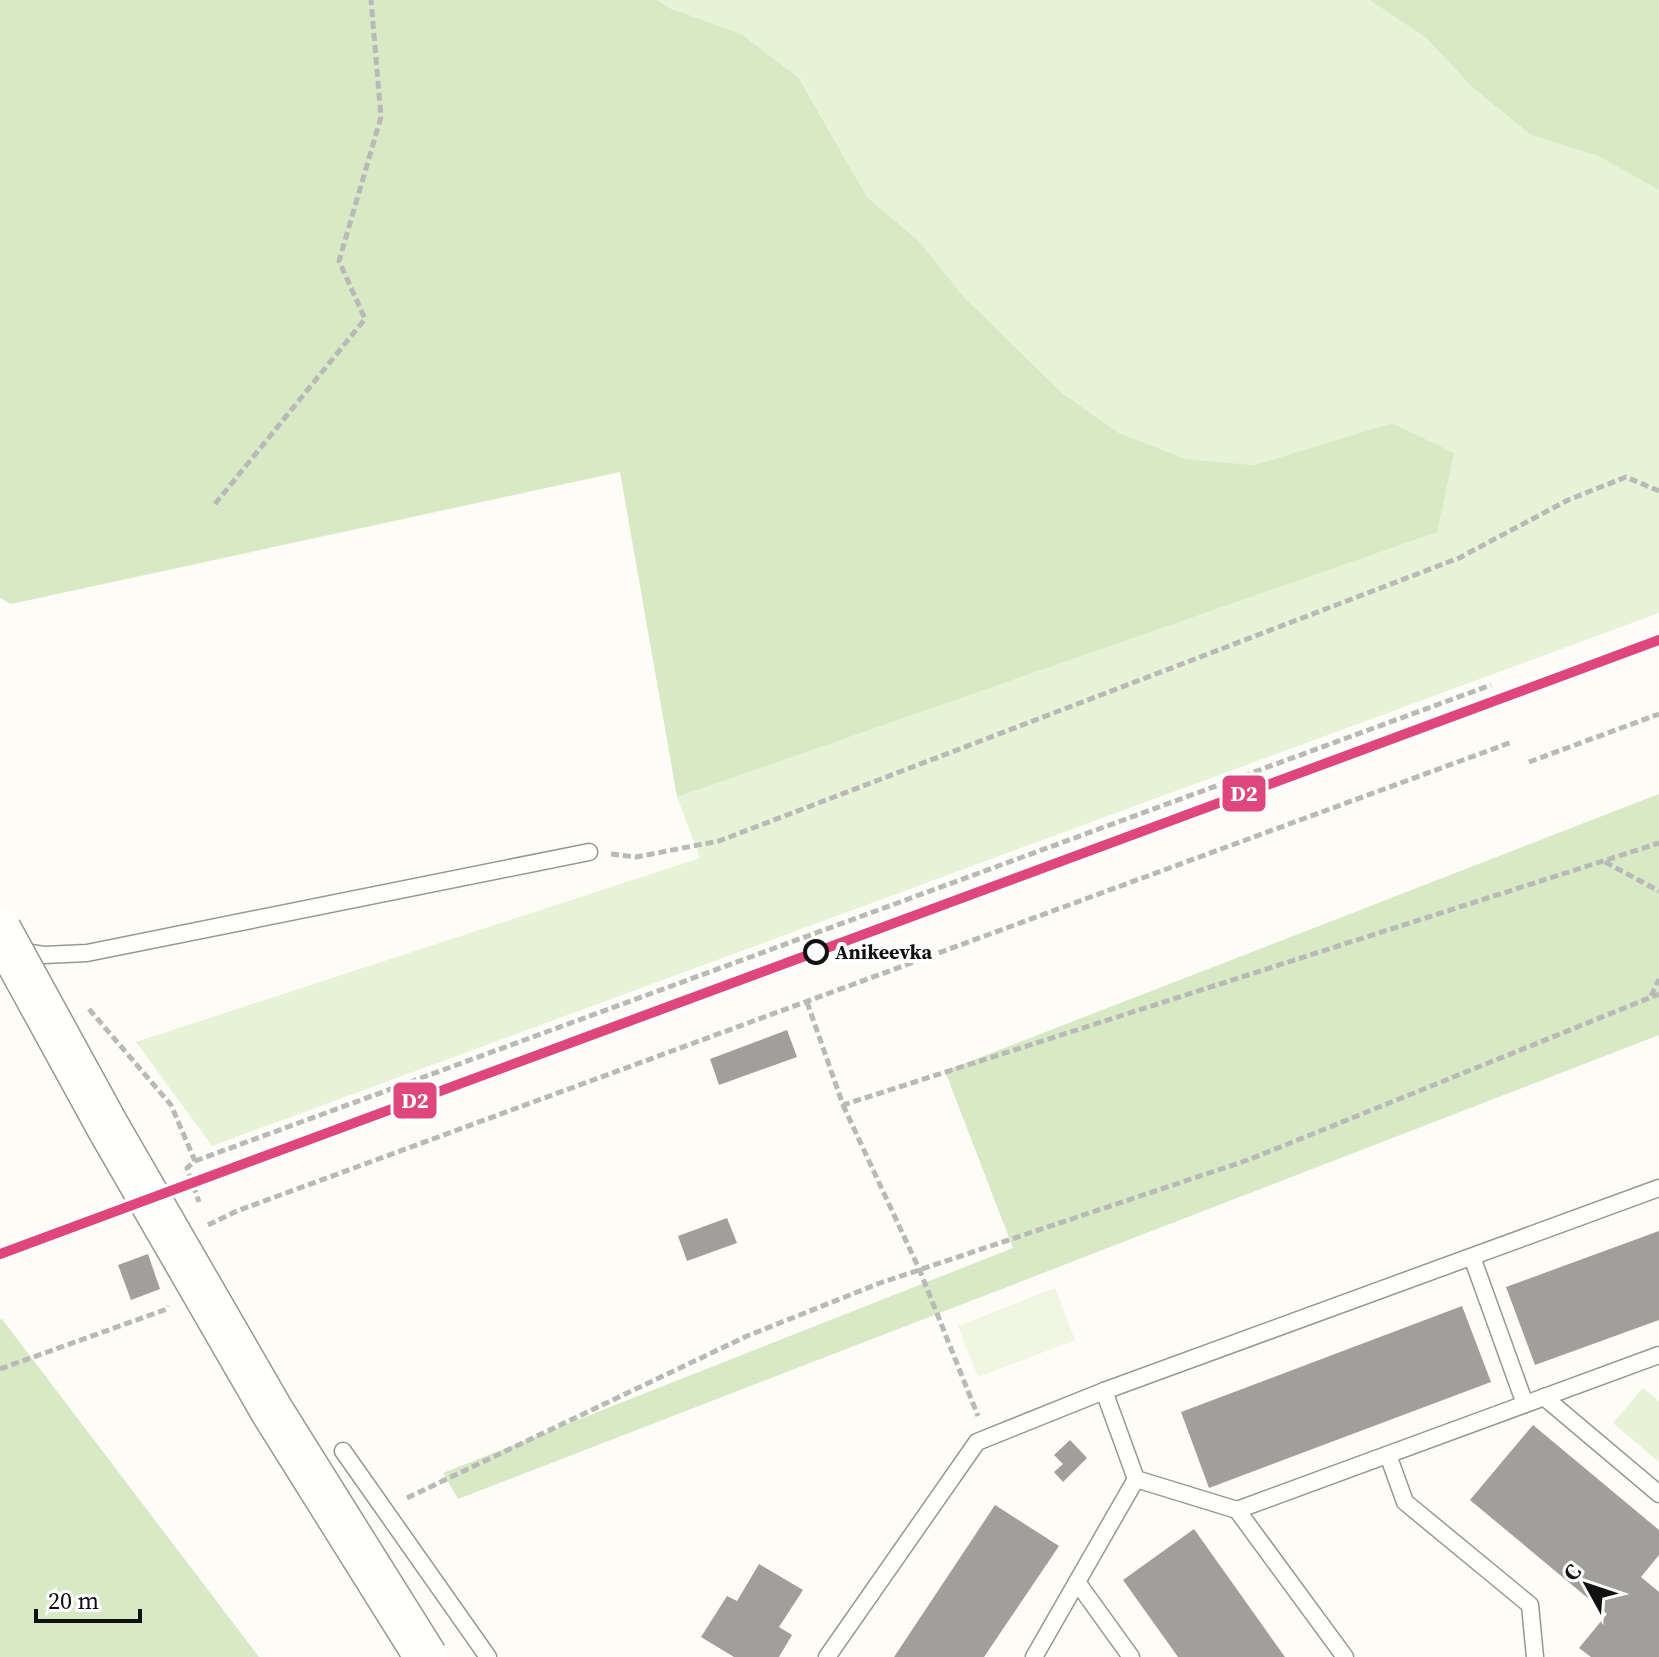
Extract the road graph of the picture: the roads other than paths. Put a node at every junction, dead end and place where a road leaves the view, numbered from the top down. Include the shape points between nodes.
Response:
1 (589, 852) road end
2 (0, 930) edge
3 (0, 945) edge
4 (1659, 1188) edge
5 (1472, 1257) junction
6 (1659, 1355) edge
7 (1104, 1391) junction
8 (1544, 1397) junction
9 (1525, 1404) junction
10 (343, 1451) dead end
11 (1388, 1455) junction
12 (1136, 1479) junction
13 (1659, 1494) edge
14 (1237, 1510) junction
15 (1077, 1582) junction
16 (426, 1657) edge
17 (488, 1657) edge
18 (827, 1657) edge
19 (1034, 1657) edge
20 (1131, 1657) edge
21 (1345, 1657) edge
22 (1535, 1657) edge

1 - 3 lane via 87,953 44,955
2 - 16 street, bridge via 272,1411
4 - 5 lane
5 - 7 lane
5 - 9 lane
6 - 8 lane
7 - 12 lane
7 - 18 lane via 977,1442
8 - 9 lane
8 - 13 lane
9 - 11 lane
10 - 17 lane
11 - 14 lane
11 - 22 lane via 1405,1502 1530,1605
12 - 14 lane
12 - 15 lane
14 - 21 lane
15 - 19 lane
15 - 20 lane

